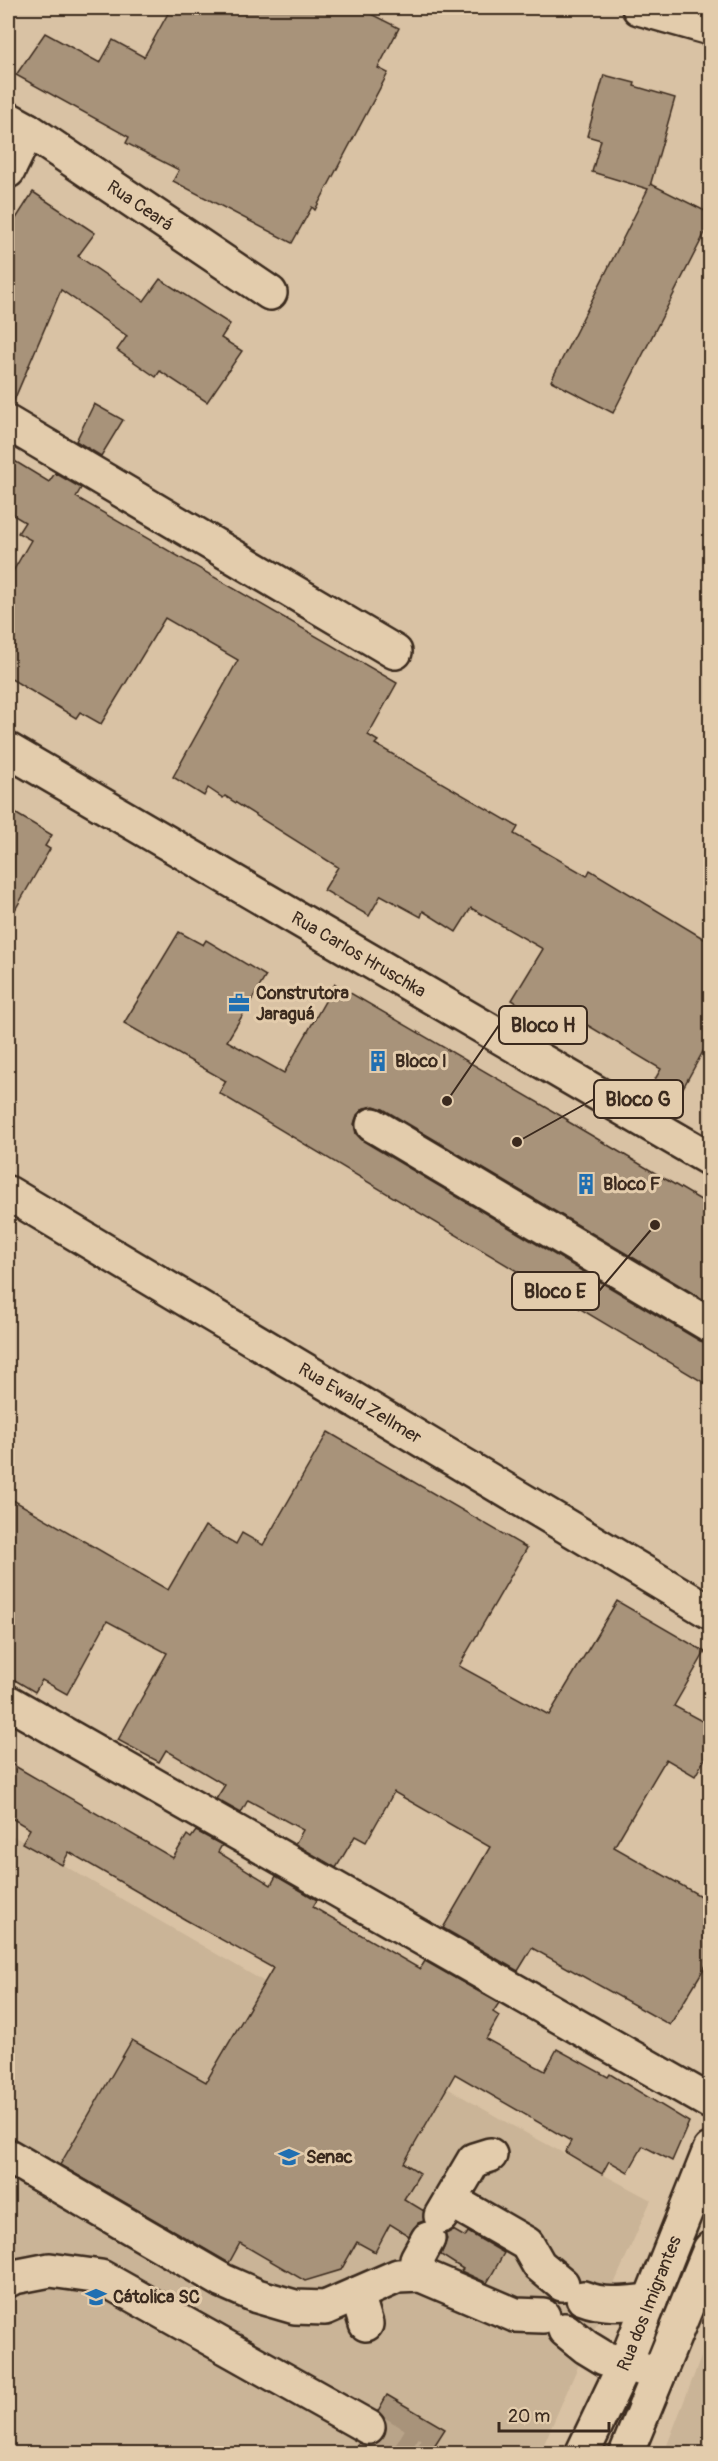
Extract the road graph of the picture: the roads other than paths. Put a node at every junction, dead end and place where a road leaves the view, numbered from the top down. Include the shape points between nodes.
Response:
1 (639, 8) edge
2 (711, 28) edge
3 (18, 124) edge
4 (8, 171) edge
5 (270, 293) dead end
6 (8, 423) edge
7 (395, 652) dead end
8 (8, 750) edge
9 (373, 1125) dead end
10 (711, 1159) edge
11 (8, 1193) edge
12 (711, 1325) edge
13 (711, 1612) edge
14 (8, 1702) edge
15 (711, 2102) edge
16 (711, 2150) edge
17 (8, 2156) edge
18 (490, 2156) dead end
19 (440, 2219) junction
20 (711, 2249) edge
21 (421, 2275) junction
22 (8, 2280) edge
23 (650, 2301) junction
24 (625, 2364) junction
25 (659, 2373) junction
26 (368, 2427) tunnel mouth
27 (582, 2454) edge
28 (626, 2454) edge

1 - 2 street
3 - 4 street
3 - 5 street, Rua Ceará
6 - 7 street
8 - 10 street, Rua Carlos Hruschka
9 - 12 street
11 - 13 street, Rua Ewald Zellmer
14 - 15 street
16 - 23 street, Rua dos Imigrantes
17 - 21 street via 223,2281 295,2307 362,2309 398,2276
18 - 19 street via 474,2160
19 - 21 street via 417,2259
19 - 23 street via 527,2244 539,2265 597,2304
20 - 25 street, Rua dos Imigrantes
21 - 24 street via 515,2315 554,2323 586,2348
22 - 26 street via 50,2270 101,2277
23 - 24 street, Rua dos Imigrantes
24 - 25 street
24 - 27 street, Rua dos Imigrantes
25 - 28 street, Rua dos Imigrantes

